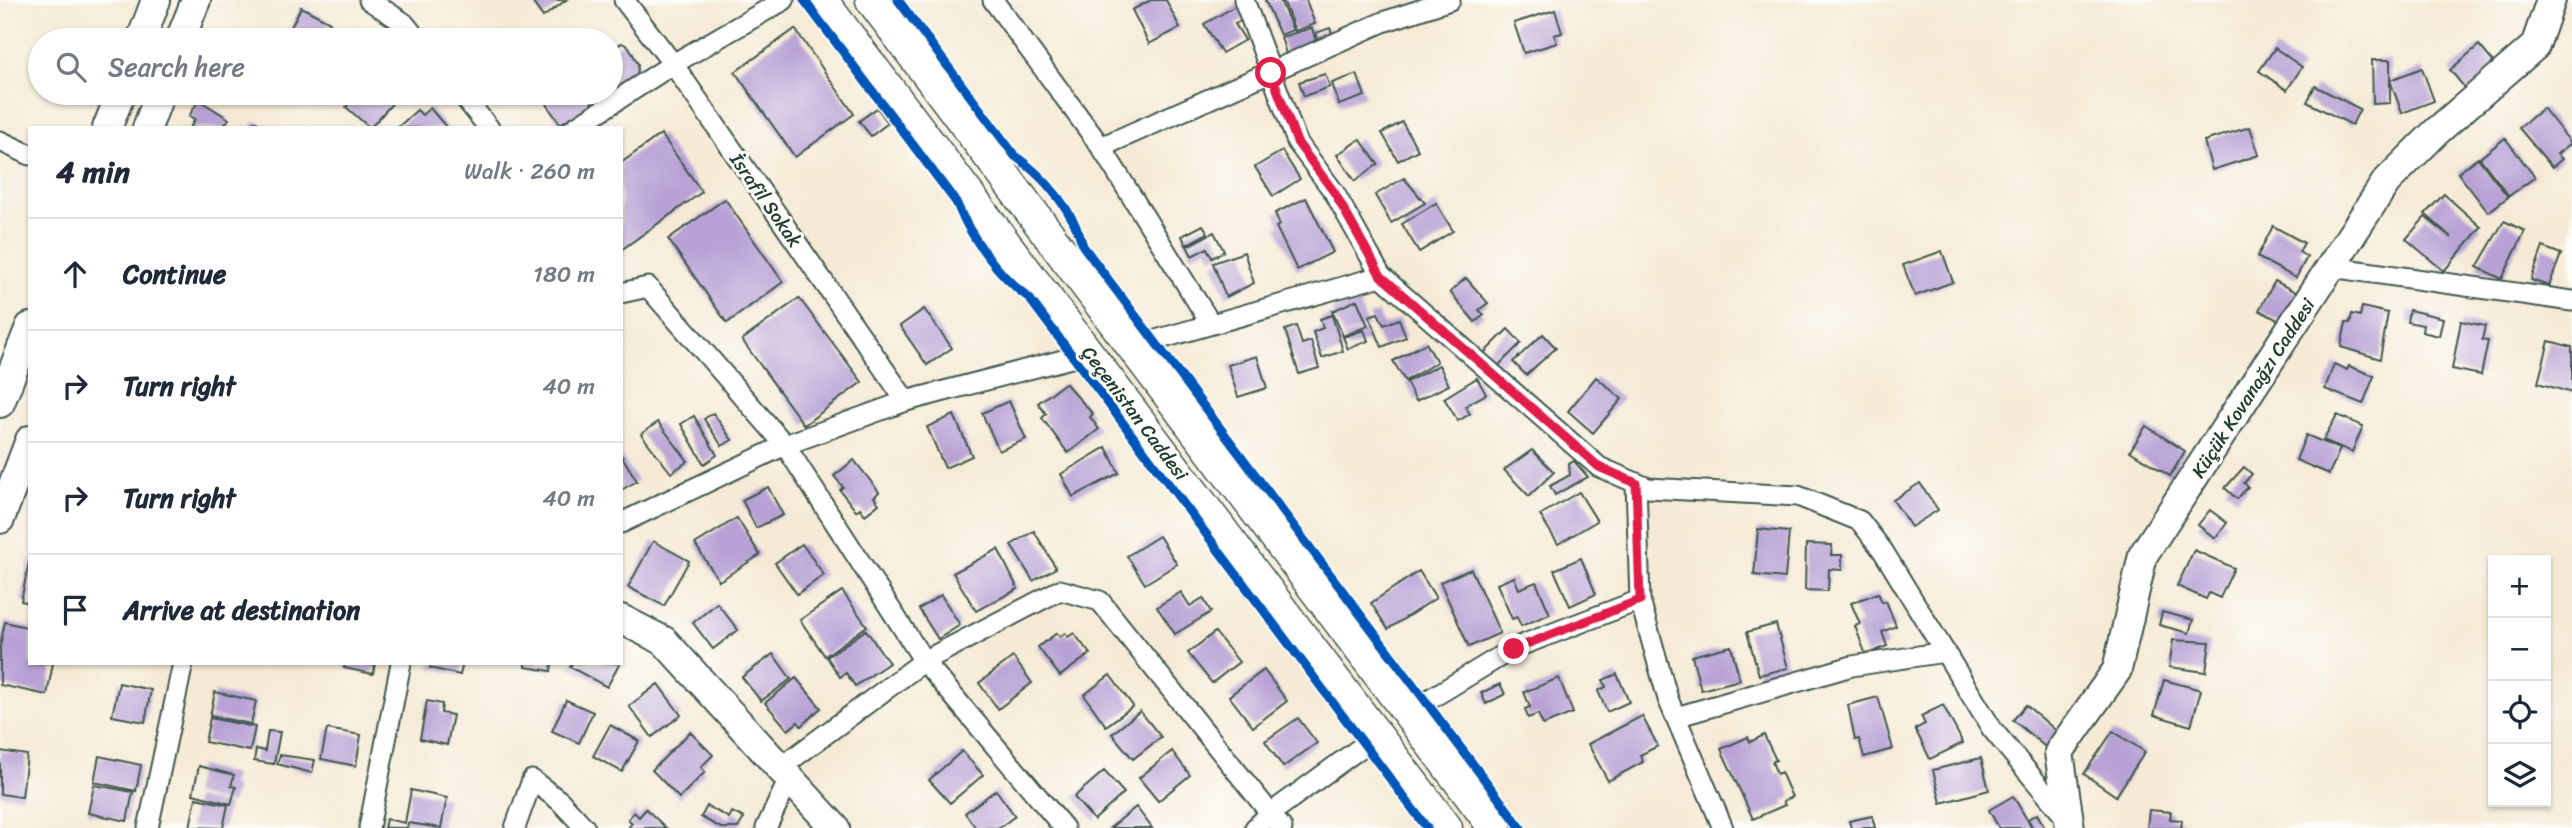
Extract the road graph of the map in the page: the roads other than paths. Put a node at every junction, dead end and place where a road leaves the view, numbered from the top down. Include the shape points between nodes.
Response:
1 (156, 0) edge
2 (196, 0) edge
3 (369, 0) edge
4 (624, 0) edge
5 (784, 0) edge
6 (821, 0) edge
7 (872, 0) edge
8 (993, 0) edge
9 (1244, 0) edge
10 (1450, 0) edge
11 (2551, 0) edge
12 (146, 28) edge
13 (185, 28) edge
14 (408, 28) edge
15 (673, 64) junction
16 (1271, 73) junction
17 (623, 96) edge
18 (116, 105) edge
19 (155, 105) edge
20 (471, 105) edge
21 (610, 105) edge
22 (108, 126) edge
23 (147, 126) edge
24 (487, 126) edge
25 (577, 126) edge
26 (0, 141) edge
27 (1101, 146) junction
28 (28, 154) edge
29 (2331, 267) junction
30 (1381, 276) junction
31 (623, 292) edge
32 (2572, 301) edge
33 (1211, 324) junction
34 (28, 332) edge
35 (1135, 346) junction
36 (1090, 353) junction
37 (906, 401) junction
38 (0, 403) edge
39 (785, 445) junction
40 (28, 451) edge
41 (1636, 483) junction
42 (21, 488) edge
43 (0, 519) edge
44 (623, 522) edge
45 (1640, 600) junction
46 (623, 620) edge
47 (1945, 652) junction
48 (924, 661) junction
49 (183, 665) edge
50 (401, 665) edge
51 (1410, 711) junction
52 (1676, 717) junction
53 (1378, 735) junction
54 (785, 774) junction
55 (1276, 820) edge
56 (2068, 823) edge
57 (149, 828) edge
58 (369, 828) edge
59 (515, 828) edge
60 (585, 828) edge
61 (766, 828) edge
62 (835, 828) edge
63 (1064, 828) edge
64 (1255, 828) edge
65 (1446, 828) edge
66 (1495, 828) edge
67 (1723, 828) edge

1 - 12 street
2 - 13 street
3 - 14 street
4 - 15 street, İsrafil Sokak
5 - 15 street
6 - 36 main road, Çeçenistan Caddesi
7 - 35 main road, Çeçenistan Caddesi
8 - 27 street
9 - 16 street
10 - 16 street via 1383,22
11 - 29 street, Küçük Kovanağzı Caddesi via 2535,46 2386,182
15 - 17 street
15 - 37 street, İsrafil Sokak
16 - 27 street
16 - 30 street via 1297,142 1334,192
18 - 22 street
19 - 23 street
20 - 24 street
21 - 25 street
26 - 28 street
27 - 33 street
29 - 32 street
29 - 56 street, Küçük Kovanağzı Caddesi via 2143,555 2117,670 2059,752
30 - 33 street
30 - 41 street via 1599,467
31 - 39 street via 648,286
33 - 35 street
34 - 38 street
35 - 51 main road, Çeçenistan Caddesi
36 - 37 street
36 - 53 main road, Çeçenistan Caddesi
37 - 39 street
39 - 44 street
39 - 48 street
40 - 42 street
41 - 45 street
41 - 47 street via 1648,488 1798,496 1860,521
42 - 43 street
45 - 51 street via 1514,649
45 - 52 street
46 - 54 street via 664,641
47 - 52 street via 1852,666
47 - 56 street via 1992,729
48 - 54 street
48 - 55 street via 1060,590 1100,601
48 - 63 street
49 - 57 street
50 - 58 street
51 - 66 main road, Çeçenistan Caddesi
52 - 67 street
53 - 55 street
53 - 65 main road, Çeçenistan Caddesi
54 - 61 street
54 - 62 street
55 - 64 street
59 - 60 street via 532,779

